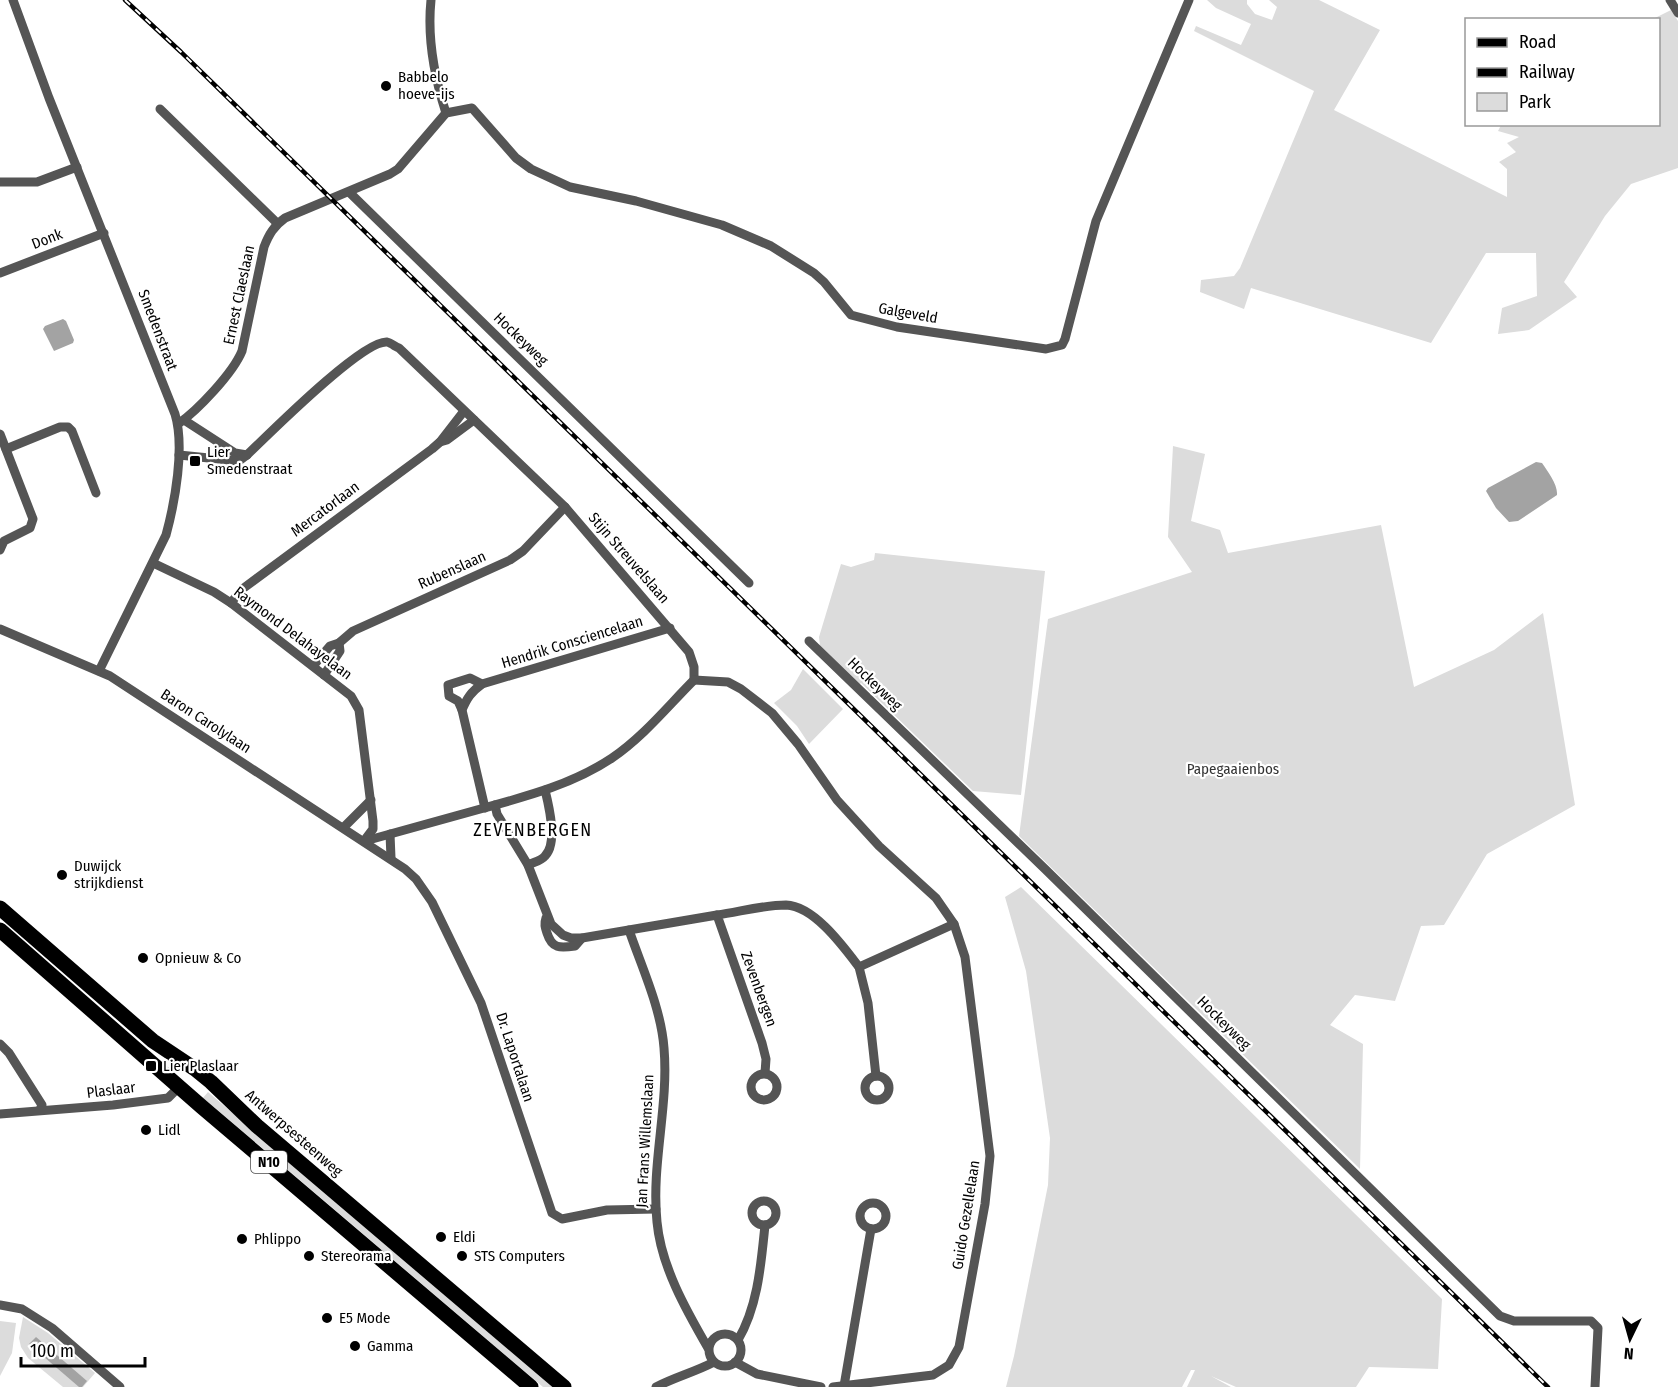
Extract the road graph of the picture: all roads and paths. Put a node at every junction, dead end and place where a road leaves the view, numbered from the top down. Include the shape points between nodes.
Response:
1 (14, 0) edge
2 (431, 0) edge
3 (1189, 0) edge
4 (1670, 0) edge
5 (1678, 13) edge
6 (160, 109) dead end
7 (446, 113) junction
8 (77, 167) junction
9 (0, 182) edge
10 (349, 192) junction
11 (277, 223) junction
12 (104, 233) junction
13 (0, 273) edge
14 (464, 411) junction
15 (474, 420) junction
16 (181, 422) junction
17 (0, 434) edge
18 (440, 442) junction
19 (6, 449) junction
20 (179, 455) junction
21 (247, 456) junction
22 (96, 493) dead end
23 (565, 507) junction
24 (0, 550) edge
25 (153, 562) junction
26 (750, 583) dead end
27 (231, 603) junction
28 (670, 628) junction
29 (0, 629) edge
30 (809, 641) dead end
31 (339, 643) junction
32 (313, 666) junction
33 (99, 671) junction
34 (324, 675) junction
35 (694, 680) junction
36 (482, 684) junction
37 (462, 710) junction
38 (545, 790) junction
39 (370, 800) junction
40 (490, 806) junction
41 (344, 827) junction
42 (390, 834) junction
43 (364, 841) junction
44 (391, 858) junction
45 (528, 865) junction
46 (0, 908) edge
47 (717, 915) junction
48 (546, 916) junction
49 (954, 924) junction
50 (0, 930) edge
51 (629, 930) junction
52 (582, 938) junction
53 (57, 958) junction
54 (859, 967) junction
55 (45, 969) junction
56 (0, 1044) edge
57 (765, 1073) dead end
58 (876, 1076) dead end
59 (211, 1082) junction
60 (180, 1086) junction
61 (194, 1100) junction
62 (40, 1110) junction
63 (0, 1114) edge
64 (656, 1209) junction
65 (765, 1225) dead end
66 (871, 1229) dead end
67 (0, 1305) edge
68 (738, 1340) junction
69 (708, 1348) junction
70 (714, 1362) junction
71 (735, 1362) junction
72 (844, 1386) edge
73 (120, 1387) edge
74 (531, 1387) edge
75 (564, 1387) edge
76 (656, 1387) edge
77 (822, 1387) edge
78 (834, 1387) edge
79 (1595, 1387) edge

1 - 8 street, Smedenstraat
2 - 7 street via 430,47
3 - 7 street, Galgeveld via 1096,221 1065,339 1056,348 897,327 851,315 814,273 771,246 722,225 570,187 523,164 472,108
4 - 5 street
6 - 11 street
7 - 10 street via 398,169
8 - 9 street via 38,182
8 - 12 street, Smedenstraat
10 - 11 street
10 - 26 street, Hockeyweg
11 - 16 street, Ernest Claeslaan via 264,246 238,362
12 - 13 street, Donk
12 - 16 street, Smedenstraat
14 - 15 street, Stijn Streuvelslaan
14 - 18 street, Mercatorlaan
14 - 21 street, Stijn Streuvelslaan via 399,348 387,342 377,344 303,401
15 - 18 street, Mercatorlaan
15 - 23 street, Stijn Streuvelslaan
16 - 20 street, Smedenstraat
16 - 21 street
17 - 19 street
18 - 27 street, Mercatorlaan via 241,590
19 - 22 street via 68,427
19 - 24 street via 33,519 30,528 4,541
20 - 21 street via 239,461
20 - 25 street, Smedenstraat via 171,519
23 - 28 street, Stijn Streuvelslaan
23 - 31 street, Rubenslaan via 510,560 353,631
25 - 27 street, Raymond Delahayelaan
25 - 33 street, Smedenstraat
27 - 32 street, Raymond Delahayelaan
28 - 35 street, Stijn Streuvelslaan via 689,652
28 - 36 street, Hendrik Consciencelaan
29 - 33 street, Baron Carolylaan
30 - 79 street, Hockeyweg via 1500,1316 1514,1321 1595,1324
31 - 32 street, Rubenslaan via 330,646
31 - 34 street via 340,651
32 - 34 street, Raymond Delahayelaan
33 - 41 street, Baron Carolylaan
34 - 39 street, Raymond Delahayelaan via 351,696 359,710
35 - 38 street via 655,722 612,758
35 - 49 street via 728,682 772,713 837,800 879,846 936,898
36 - 37 street via 467,697
36 - 37 street, Hendrik Consciencelaan via 470,678 448,685 449,696 458,701
37 - 40 street, Hendrik Consciencelaan
38 - 40 street
38 - 45 street via 551,845 542,859
39 - 41 street
39 - 43 street, Raymond Delahayelaan via 373,829
40 - 42 street
40 - 45 street
41 - 43 street, Baron Carolylaan
42 - 43 street
42 - 44 street
43 - 44 street, Dr. Laportalaan
44 - 64 street, Dr. Laportalaan via 426,892 481,1003 552,1213 562,1219 607,1210
45 - 48 street
46 - 53 main road, Antwerpsesteenweg / N10
47 - 51 street
47 - 54 street via 774,906 799,907 815,917
47 - 57 street, Zevenbergen via 762,1043
48 - 52 street via 563,935
48 - 52 street via 546,932 555,947 575,946
49 - 54 street
49 - 72 street, Guido Gezellelaan via 965,957 990,1156 959,1347 949,1365 933,1376
50 - 55 main road, N10
51 - 52 street
51 - 64 street, Jan Frans Willemslaan via 660,1023 664,1048
53 - 55 main road via 49,957
53 - 59 main road, Antwerpsesteenweg / N10 via 153,1041
54 - 58 street via 868,1003
55 - 60 main road, N10
56 - 62 street via 42,1105
59 - 61 main road via 192,1083
59 - 75 main road, Antwerpsesteenweg / N10 via 265,1133
60 - 61 main road, N10
60 - 62 street, Plaslaar via 168,1098
61 - 74 main road, N10
62 - 63 street, Plaslaar
64 - 69 street, Jan Frans Willemslaan via 665,1261
65 - 68 street via 759,1275 747,1324
66 - 72 street
67 - 73 street via 22,1309 52,1328
68 - 69 street via 727,1333 718,1334
68 - 71 street via 741,1350
69 - 70 street
70 - 71 street via 725,1366
70 - 76 street
71 - 77 street via 757,1374
72 - 78 street, Guido Gezellelaan

